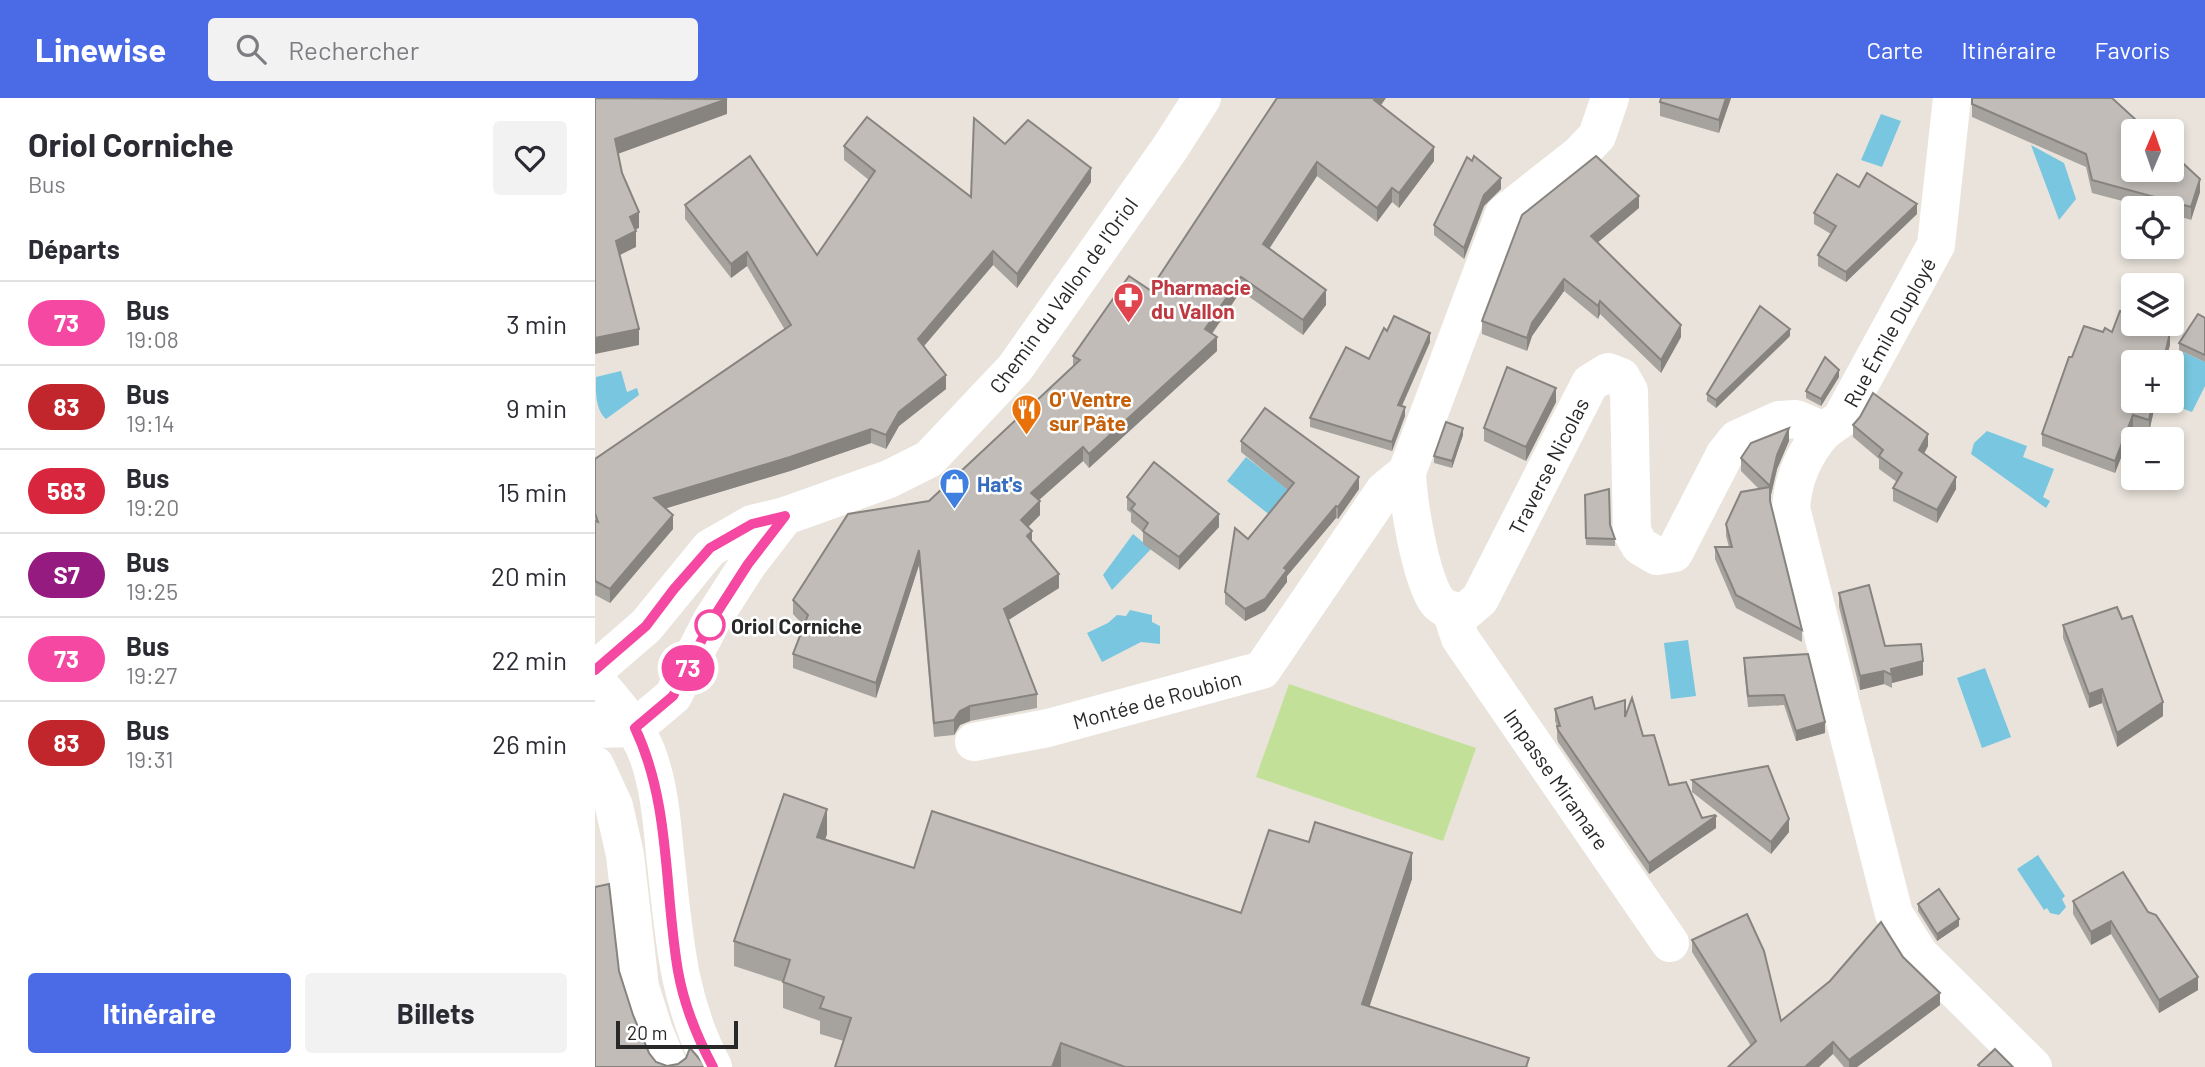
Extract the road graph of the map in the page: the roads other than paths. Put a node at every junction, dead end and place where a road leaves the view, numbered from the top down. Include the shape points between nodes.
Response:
1 (1202, 98) edge
2 (1610, 98) edge
3 (1952, 98) edge
4 (1824, 431) junction
5 (1407, 472) junction
6 (785, 516) junction
7 (1451, 611) junction
8 (595, 670) edge
9 (595, 679) edge
10 (635, 728) junction
11 (595, 729) edge
12 (974, 742) dead end
13 (595, 765) edge
14 (1670, 943) dead end
15 (670, 1067) edge
16 (713, 1067) edge
17 (2033, 1067) edge

1 - 6 street, Chemin du Vallon de l'Oriol via 1015,368 938,450 890,479
2 - 5 street via 1597,136 1580,155 1504,214
3 - 4 street, Rue Émile Duployé via 1936,245 1841,419
4 - 7 street, Traverse Nicolas via 1796,419 1779,420 1737,439 1674,553 1657,556 1640,546 1632,532 1629,391 1621,377 1608,372 1590,383 1480,599 1465,612
4 - 17 street via 1812,444 1793,484 1791,508 1894,914 1919,954
5 - 7 street via 1408,502 1428,582 1437,602
5 - 12 street, Montée de Roubion via 1384,491 1262,670 1048,728
6 - 8 street, Chemin du Vallon de l'Oriol via 752,524 710,548 646,626
6 - 10 street via 712,620 673,696
7 - 14 street, Impasse Miramare via 1460,638
9 - 10 street
10 - 11 street
10 - 16 street via 648,755 660,806 678,972 690,1018
13 - 15 street via 614,806 625,855 640,988

